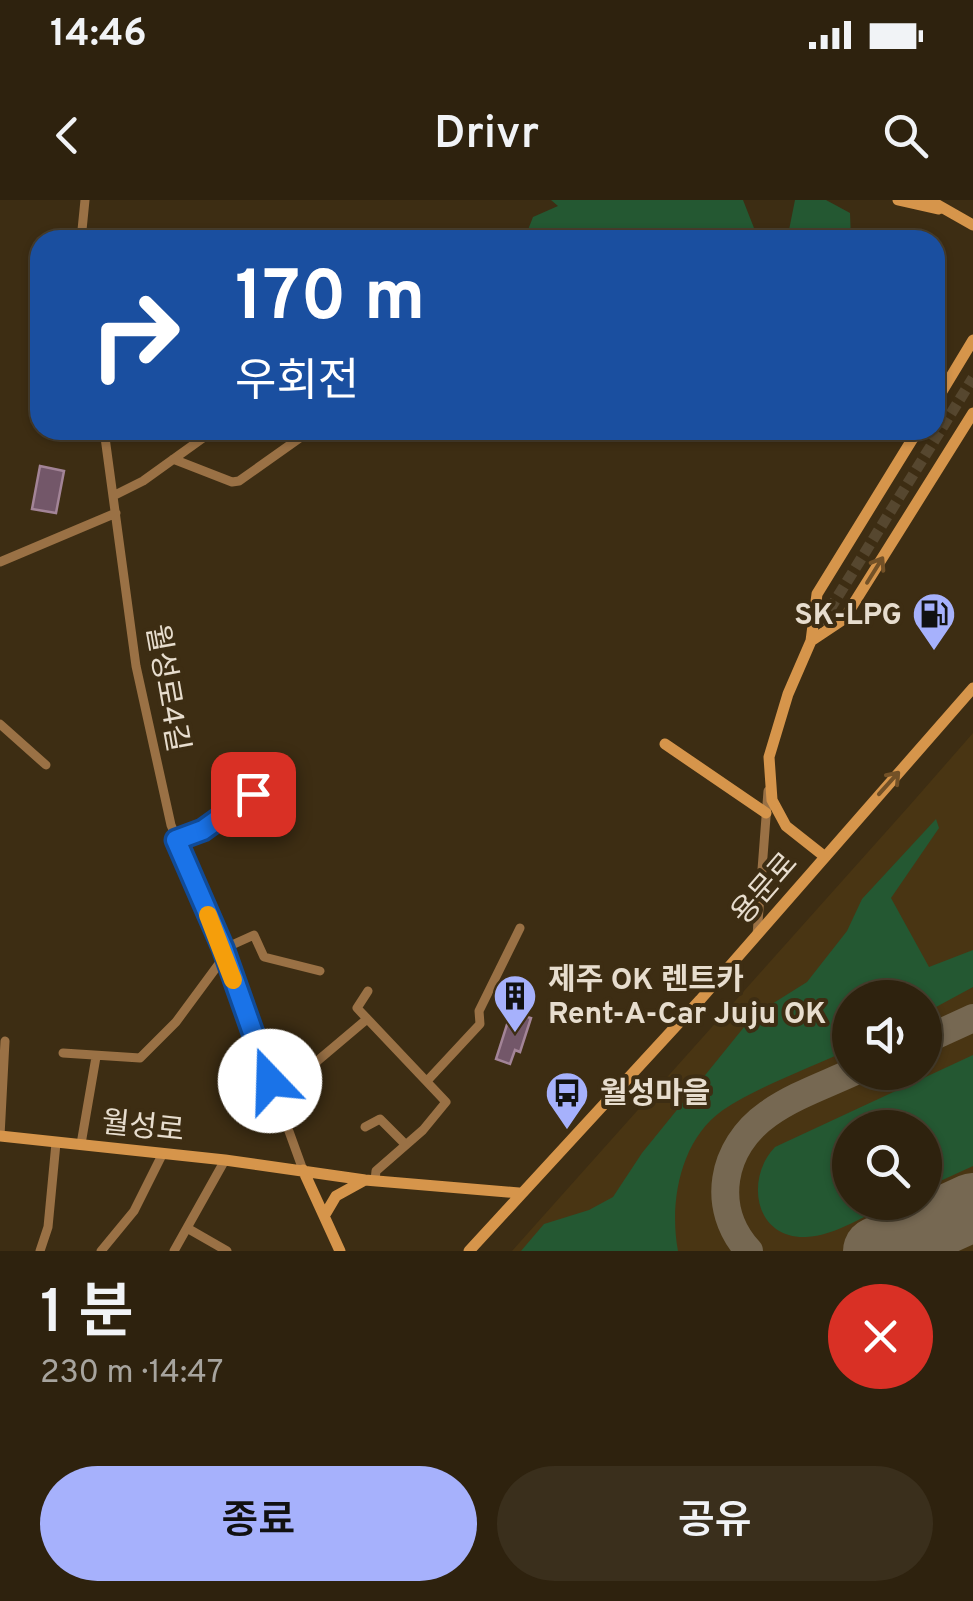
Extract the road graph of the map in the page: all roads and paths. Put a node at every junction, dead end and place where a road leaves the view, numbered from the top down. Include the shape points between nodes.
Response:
1 (85, 200) edge
2 (898, 200) edge
3 (928, 200) edge
4 (942, 210) junction
5 (973, 225) edge
6 (83, 230) edge
7 (973, 340) edge
8 (945, 386) edge
9 (973, 413) edge
10 (106, 440) edge
11 (200, 440) edge
12 (297, 440) edge
13 (912, 440) edge
14 (173, 459) junction
15 (115, 495) junction
16 (116, 513) junction
17 (0, 562) edge
18 (811, 641) junction
19 (973, 688) edge
20 (0, 724) edge
21 (665, 744) dead end
22 (46, 765) dead end
23 (770, 768) junction
24 (253, 794) dead end
25 (766, 813) junction
26 (176, 840) junction
27 (824, 856) junction
28 (520, 928) dead end
29 (756, 934) junction
30 (223, 953) junction
31 (320, 971) dead end
32 (368, 991) dead end
33 (367, 1019) junction
34 (5, 1041) dead end
35 (63, 1053) dead end
36 (96, 1058) junction
37 (270, 1081) junction
38 (427, 1081) junction
39 (365, 1127) dead end
40 (0, 1136) edge
41 (56, 1144) junction
42 (81, 1144) junction
43 (406, 1144) junction
44 (163, 1153) junction
45 (225, 1160) junction
46 (303, 1170) junction
47 (370, 1180) junction
48 (520, 1193) junction
49 (326, 1213) junction
50 (187, 1228) junction
51 (40, 1251) edge
52 (101, 1251) edge
53 (174, 1251) edge
54 (227, 1251) edge
55 (340, 1251) edge
56 (469, 1251) edge

1 - 6 street
2 - 4 street
3 - 4 street
4 - 5 street
7 - 8 street
18 -> 9 street via 844,619
10 - 15 street, 월성로4길
11 - 14 street
12 - 14 street via 232,482
13 - 18 street via 817,594
14 - 15 street
15 - 16 street, 월성로4길
16 - 17 street
16 - 26 street, 월성로4길 via 136,666
18 - 23 street via 788,694
27 -> 19 street, 용문로
20 - 22 street
21 - 25 street
23 - 25 street
23 - 27 street via 772,800 786,826
24 - 26 street via 203,830
25 - 29 street
26 - 30 street, 월성로4길
27 - 29 street, 용문로
28 - 38 street via 479,1011 480,1024
29 - 48 street, 용문로
30 - 31 street via 254,934 264,957
30 - 36 street via 176,1022 140,1058
30 - 37 street, 월성로4길
32 - 33 street via 358,1008
33 - 37 street via 309,1068
33 - 38 street
34 - 40 street
35 - 36 street
36 - 42 street
37 - 46 street, 월성로4길
38 - 43 street via 446,1102
39 - 43 street via 380,1118
40 - 41 street, 월성로
41 - 42 street, 월성로
41 - 51 street
42 - 44 street, 월성로
43 - 47 street
44 - 45 street, 월성로
44 - 52 street via 134,1211
45 - 46 street, 월성로
45 - 50 street
46 - 47 street, 월성로
46 - 49 street
47 - 48 street, 월성로
47 - 49 street via 336,1196
48 - 56 street, 용문로
49 - 55 street
50 - 53 street
50 - 54 street

